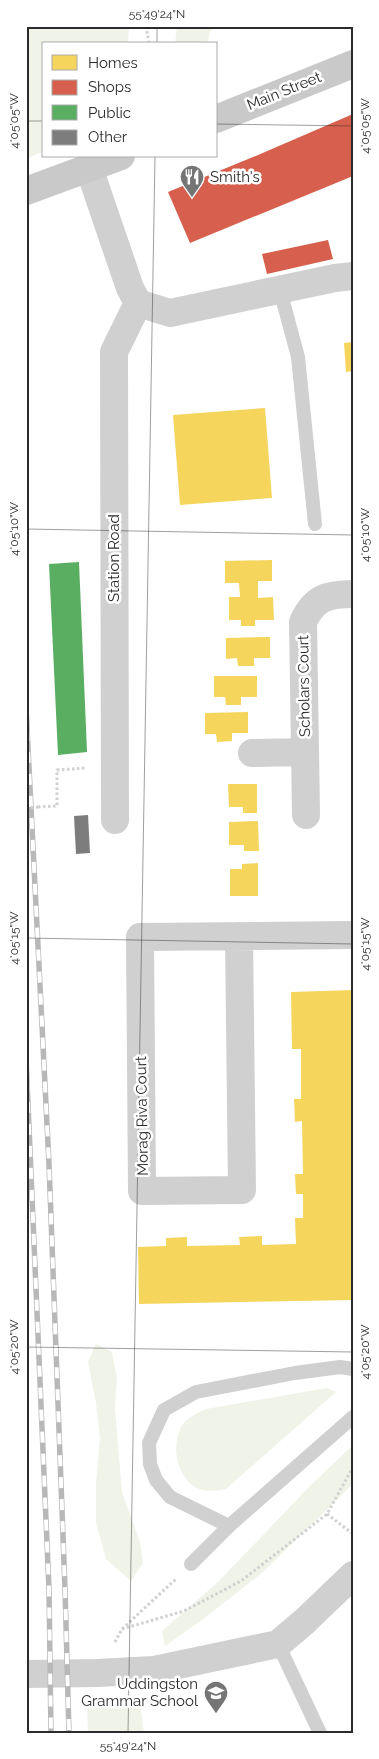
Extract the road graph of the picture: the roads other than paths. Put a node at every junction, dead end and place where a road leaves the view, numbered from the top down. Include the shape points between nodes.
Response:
1 (353, 64) edge
2 (218, 118) edge
3 (116, 158) edge
4 (89, 168) junction
5 (31, 188) edge
6 (353, 276) edge
7 (280, 290) junction
8 (138, 302) junction
9 (315, 524) dead end
10 (353, 594) edge
11 (305, 752) junction
12 (252, 753) dead end
13 (306, 815) dead end
14 (115, 820) dead end
15 (353, 935) edge
16 (239, 936) junction
17 (353, 1369) edge
18 (353, 1417) edge
19 (229, 1526) junction
20 (191, 1564) road end
21 (351, 1576) edge
22 (278, 1644) junction
23 (26, 1674) edge
24 (320, 1733) edge

1 - 2 main road, Main Street
3 - 4 main road
4 - 5 main road
4 - 8 street via 130,288
6 - 7 street
7 - 8 street via 170,313
7 - 9 lane via 298,357
8 - 14 street, Station Road via 114,352
10 - 11 street, Scholars Court via 321,599 309,608 303,622
11 - 12 street, Scholars Court
11 - 13 street, Scholars Court
15 - 16 street, Morag Riva Court
16 - 16 street, Morag Riva Court via 140,937 142,1191 242,1190
17 - 19 lane via 340,1367 294,1373 196,1392 164,1410 149,1443 150,1464 156,1480 170,1497
18 - 19 lane
19 - 20 lane
21 - 22 street
22 - 23 street via 154,1670
22 - 24 lane

